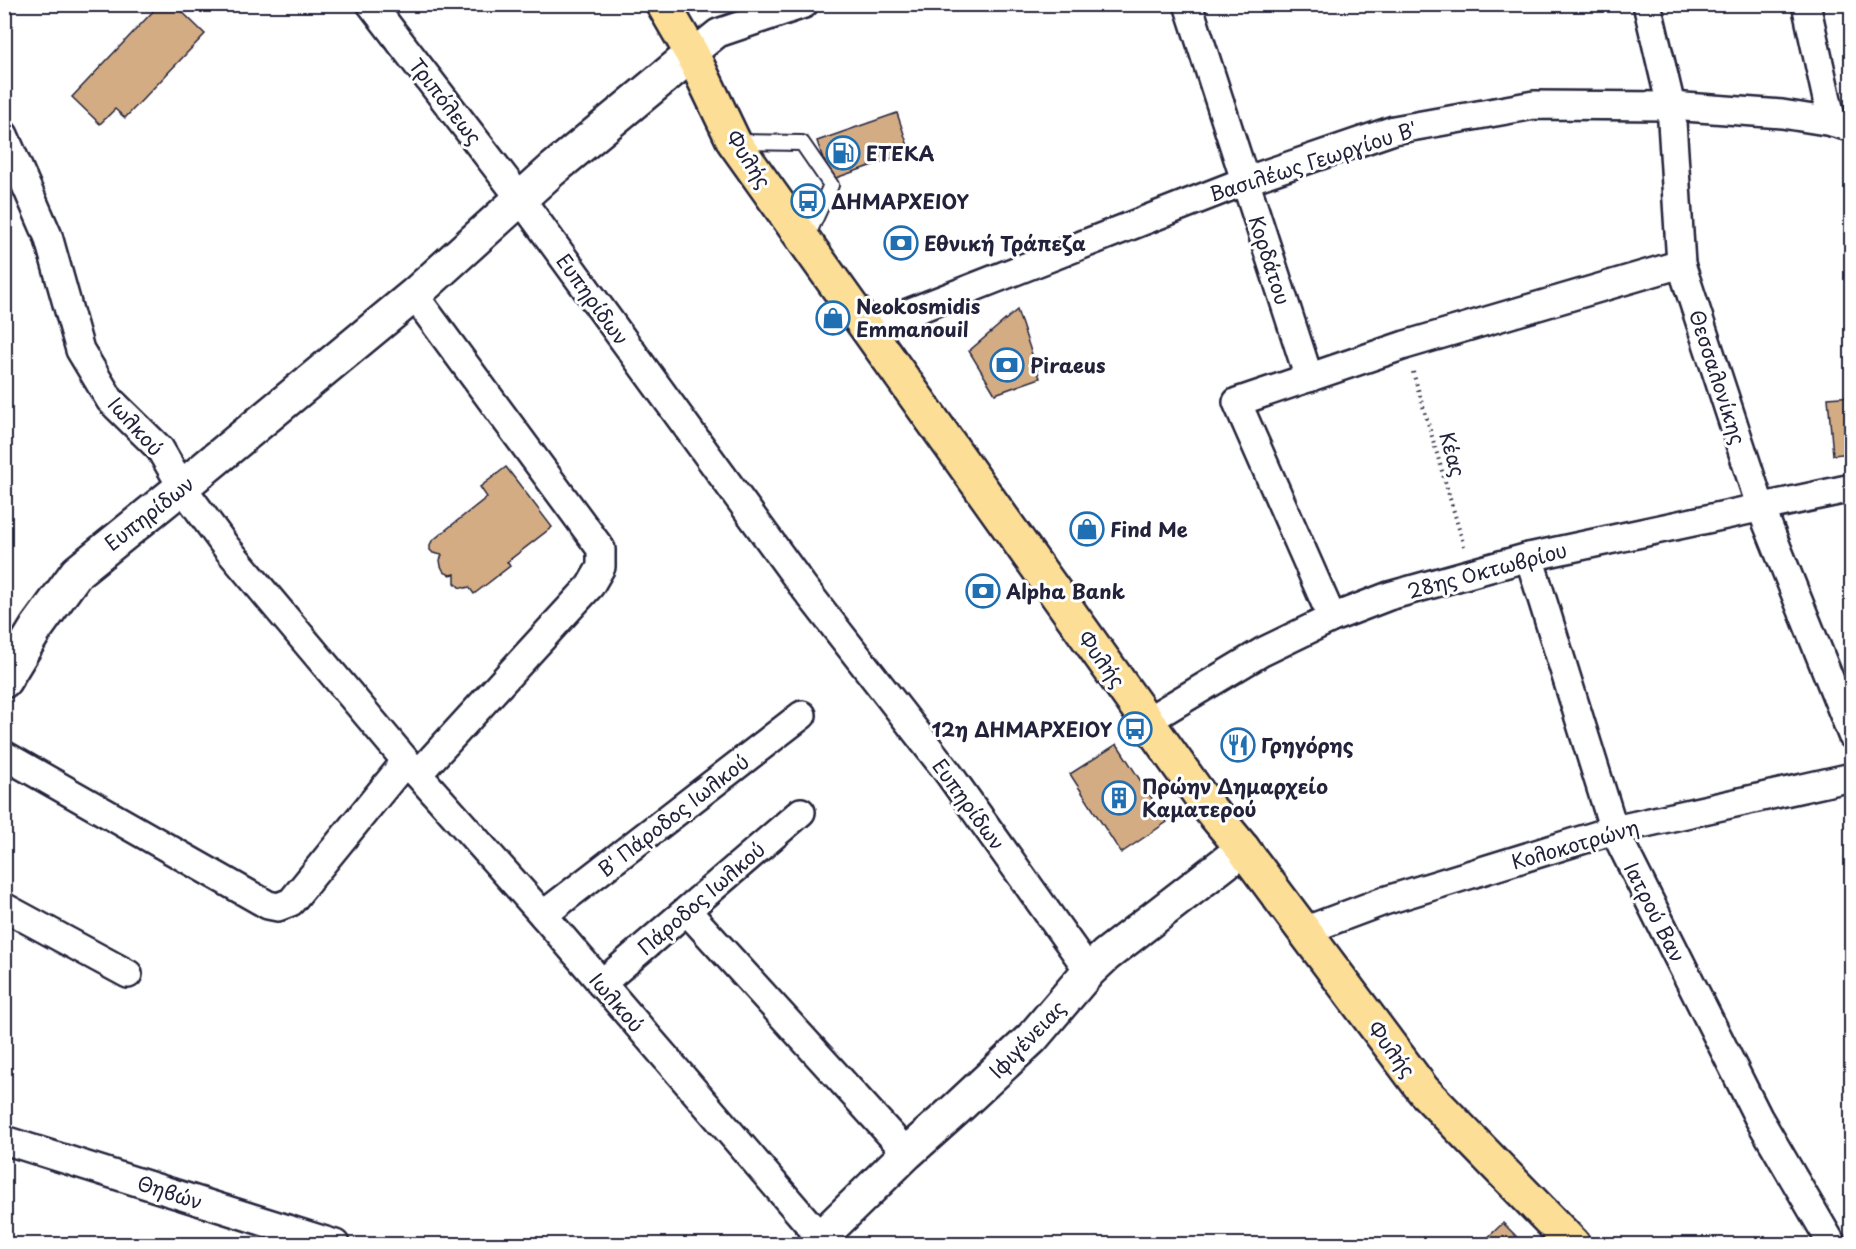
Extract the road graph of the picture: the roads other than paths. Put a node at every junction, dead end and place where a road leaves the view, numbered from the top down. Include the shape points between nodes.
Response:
1 (371, 4) edge
2 (804, 4) edge
3 (1188, 4) edge
4 (1647, 4) edge
5 (1806, 4) edge
6 (667, 6) edge
7 (692, 54) junction
8 (1671, 106) junction
9 (1842, 125) edge
10 (4, 135) edge
11 (734, 142) junction
12 (1245, 181) junction
13 (520, 198) junction
14 (805, 241) junction
15 (1681, 264) junction
16 (414, 295) junction
17 (867, 329) junction
18 (1309, 378) junction
19 (182, 488) junction
20 (1851, 488) edge
21 (1761, 508) junction
22 (1529, 557) junction
23 (1332, 618) junction
24 (6, 673) edge
25 (802, 715) dead end
26 (1147, 721) junction
27 (1851, 735) edge
28 (4, 755) edge
29 (412, 767) junction
30 (1851, 777) edge
31 (801, 812) dead end
32 (1614, 830) junction
33 (1243, 849) junction
34 (4, 907) edge
35 (687, 911) junction
36 (543, 915) junction
37 (1304, 931) junction
38 (1089, 971) junction
39 (128, 974) dead end
40 (601, 984) junction
41 (4, 1140) edge
42 (907, 1153) junction
43 (820, 1242) edge
44 (335, 1245) edge
45 (1573, 1245) edge
46 (1832, 1245) edge

1 - 13 street, Τριπόλεως
2 - 7 street via 718,33
3 - 12 street, Κορδάτου
4 - 8 street, Θεσσαλονίκης
5 - 9 street
6 - 7 main road, Φυλής
7 - 11 main road, Φυλής
7 - 13 street
8 - 9 street, Βασιλέως Γεωργίου Β' via 1782,114
8 - 12 street, Βασιλέως Γεωργίου Β' via 1534,105 1394,130
8 - 15 street, Θεσσαλονίκης
10 - 19 street, Ιωλκού via 48,236 80,350 110,400 160,449
11 - 14 main road, Φυλής
11 - 14 lane via 802,143 831,184
12 - 17 street, Βασιλέως Γεωργίου Β'
12 - 18 street, Κορδάτου
13 - 16 street, Ευπηρίδων
13 - 38 street, Ευπηρίδων via 802,585 949,774
14 - 17 main road, Φυλής
15 - 18 street via 1405,345
15 - 21 street, Θεσσαλονίκης
16 - 19 street, Ευπηρίδων
16 - 29 street via 601,549 601,567 590,586
17 - 26 main road, Φυλής
18 - 23 street via 1237,402
19 - 24 street, Ευπηρίδων via 77,572
19 - 29 street, Ιωλκού via 226,547
20 - 21 street, 28ης Οκτωβρίου
21 - 22 street, 28ης Οκτωβρίου
21 - 27 street, Θεσσαλονίκης
22 - 23 street, 28ης Οκτωβρίου via 1389,596
22 - 32 street, Ιατρού Βαν
23 - 26 street, 28ης Οκτωβρίου via 1262,652
25 - 36 street, Β' Πάροδος Ιωλκού
26 - 33 main road, Φυλής
28 - 29 street via 268,905 278,907 291,902
29 - 36 street, Ιωλκού
30 - 32 street, Κολοκοτρώνη
31 - 35 street, Πάροδος Ιωλκού
32 - 37 street, Κολοκοτρώνη
32 - 46 street, Ιατρού Βαν via 1758,1117
33 - 37 main road, Φυλής
33 - 38 street, Ιφιγένειας via 1120,942
34 - 39 street
35 - 40 street, Πάροδος Ιωλκού
35 - 42 street
36 - 40 street, Ιωλκού
37 - 45 main road, Φυλής via 1423,1090
38 - 42 street, Ιφιγένειας via 1032,1038
40 - 43 street, Ιωλκού
41 - 44 street, Θηβών
42 - 43 street, Ιφιγένειας

